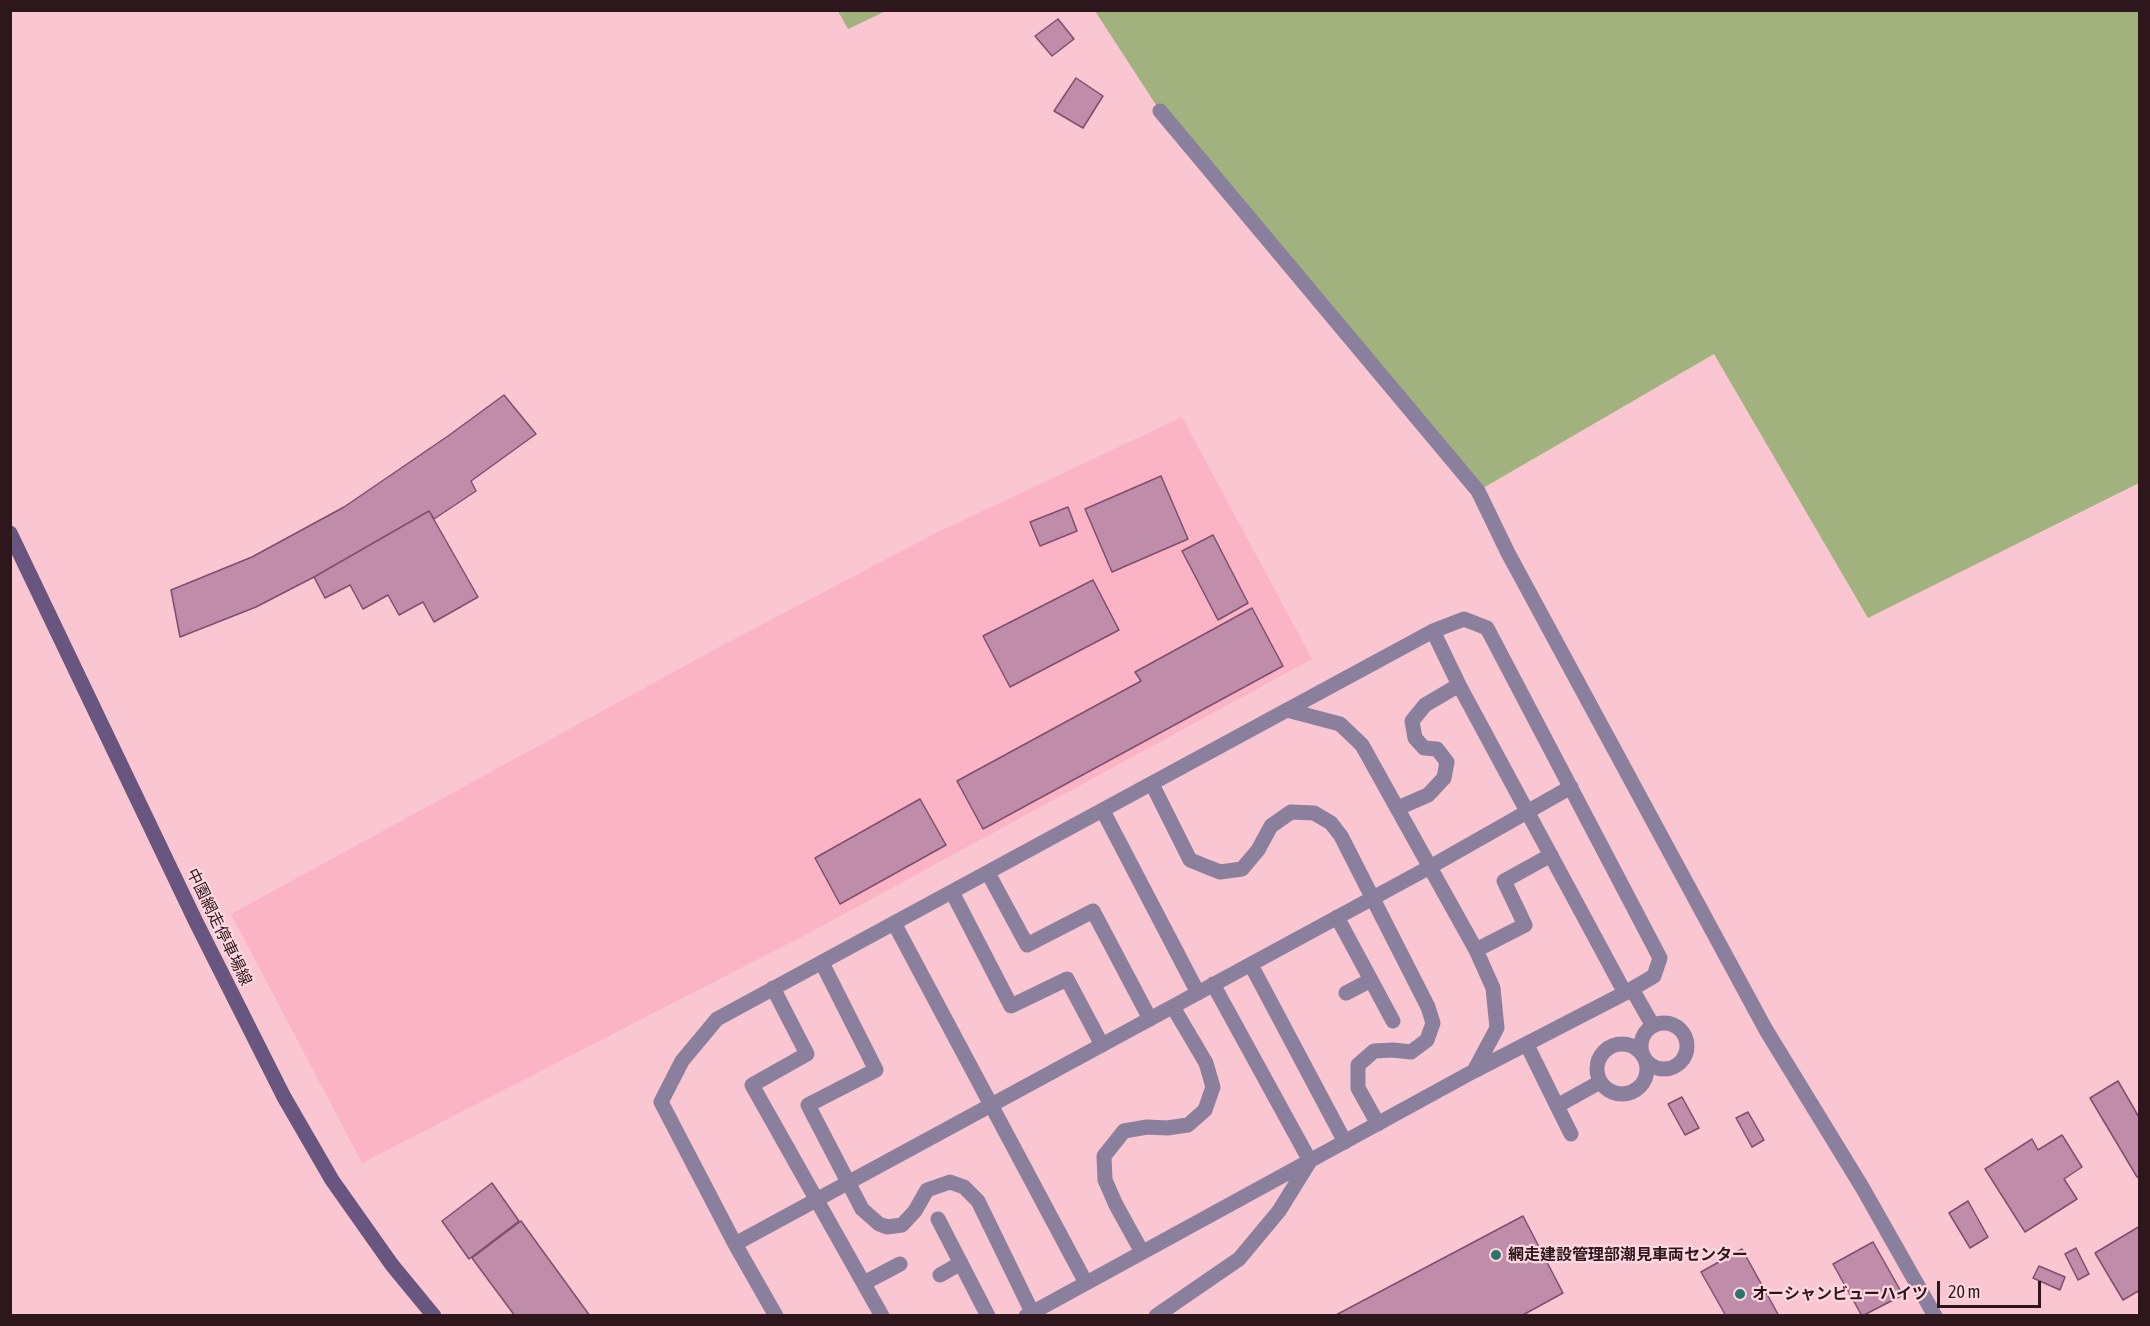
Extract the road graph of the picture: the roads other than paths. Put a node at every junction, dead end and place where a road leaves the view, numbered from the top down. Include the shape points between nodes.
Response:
1 (1160, 111) dead end
2 (10, 533) edge
3 (1433, 631) junction
4 (1459, 685) junction
5 (1287, 710) junction
6 (1152, 784) junction
7 (1571, 788) junction
8 (1398, 808) junction
9 (1103, 811) junction
10 (1528, 812) junction
11 (1551, 855) junction
12 (1430, 867) junction
13 (988, 873) junction
14 (952, 892) junction
15 (1372, 898) junction
16 (1337, 917) junction
17 (894, 923) junction
18 (1476, 950) junction
19 (822, 963) junction
20 (1251, 964) junction
21 (1371, 980) junction
22 (1213, 984) junction
23 (773, 988) junction
24 (1629, 991) junction
25 (1198, 993) junction
26 (1346, 993) dead end
27 (1173, 1006) junction
28 (1150, 1019) junction
29 (1394, 1021) dead end
30 (1653, 1026) junction
31 (1102, 1045) junction
32 (1527, 1045) junction
33 (1643, 1056) junction
34 (1474, 1071) junction
35 (1600, 1082) junction
36 (991, 1105) junction
37 (1557, 1106) junction
38 (1378, 1124) junction
39 (1572, 1134) dead end
40 (1345, 1142) junction
41 (1310, 1161) junction
42 (848, 1183) junction
43 (817, 1199) junction
44 (938, 1219) dead end
45 (735, 1244) junction
46 (1142, 1252) junction
47 (961, 1263) junction
48 (900, 1264) dead end
49 (940, 1275) dead end
50 (864, 1283) junction
51 (1086, 1283) junction
52 (1029, 1314) edge
53 (434, 1316) edge
54 (776, 1316) edge
55 (882, 1316) edge
56 (988, 1316) edge
57 (1156, 1316) edge
58 (1935, 1316) edge

1 - 58 lane via 1478,491 1766,1030
2 - 53 main road, 中園網走停車場線 via 284,1097 332,1180
3 - 4 lane
3 - 5 lane
3 - 7 lane via 1464,619 1487,628
4 - 8 lane via 1425,705 1412,721 1415,738 1424,748 1437,750 1447,762 1444,778 1428,795
4 - 10 lane
5 - 6 lane
5 - 8 lane via 1340,724 1362,745
6 - 9 lane
6 - 15 lane via 1190,860 1220,872 1242,869 1271,826 1291,812 1314,813 1331,823 1341,836
7 - 10 lane
7 - 24 lane via 1660,958 1653,976
8 - 12 lane
9 - 13 lane
9 - 25 lane
10 - 11 lane
10 - 12 lane
11 - 18 lane via 1504,880 1525,925
11 - 24 lane
12 - 15 lane
12 - 18 lane
13 - 14 lane
13 - 28 lane via 1027,945 1093,911
14 - 17 lane
14 - 31 lane via 1011,1006 1066,979
15 - 16 lane
15 - 38 lane via 1433,1023 1427,1040 1411,1052 1374,1051 1358,1065 1358,1088
16 - 20 lane
16 - 21 lane
17 - 19 lane
17 - 36 lane
18 - 34 lane via 1494,988 1497,1028
19 - 23 lane
19 - 42 lane via 876,1070 808,1105
20 - 22 lane
20 - 40 lane
21 - 26 lane
21 - 29 lane
22 - 25 lane
22 - 41 lane
23 - 43 lane via 807,1054 752,1085
23 - 45 lane via 717,1019 682,1061 661,1102
24 - 30 lane
24 - 32 lane
25 - 27 lane
27 - 28 lane
27 - 46 lane via 1206,1064 1213,1087 1205,1110 1188,1125 1124,1131 1104,1156 1105,1180
28 - 31 lane
30 - 33 lane via 1642,1041
30 - 33 lane via 1665,1022 1680,1028 1688,1049 1681,1062 1668,1069 1654,1067
31 - 36 lane
32 - 34 lane
32 - 37 lane
33 - 35 lane via 1646,1073 1630,1092 1613,1092
33 - 35 lane via 1632,1046 1609,1047 1599,1059
34 - 38 lane
35 - 37 lane
36 - 42 lane
36 - 51 lane
37 - 39 lane
38 - 40 lane
40 - 41 lane
41 - 46 lane
41 - 57 lane via 1279,1211 1239,1259
42 - 43 lane
42 - 52 lane via 862,1209 887,1227 902,1225 927,1190 950,1182 964,1187 978,1201
43 - 45 lane
43 - 50 lane
44 - 47 lane
45 - 54 lane
46 - 51 lane
47 - 49 lane
47 - 56 lane
48 - 50 lane
50 - 55 lane
51 - 52 lane

